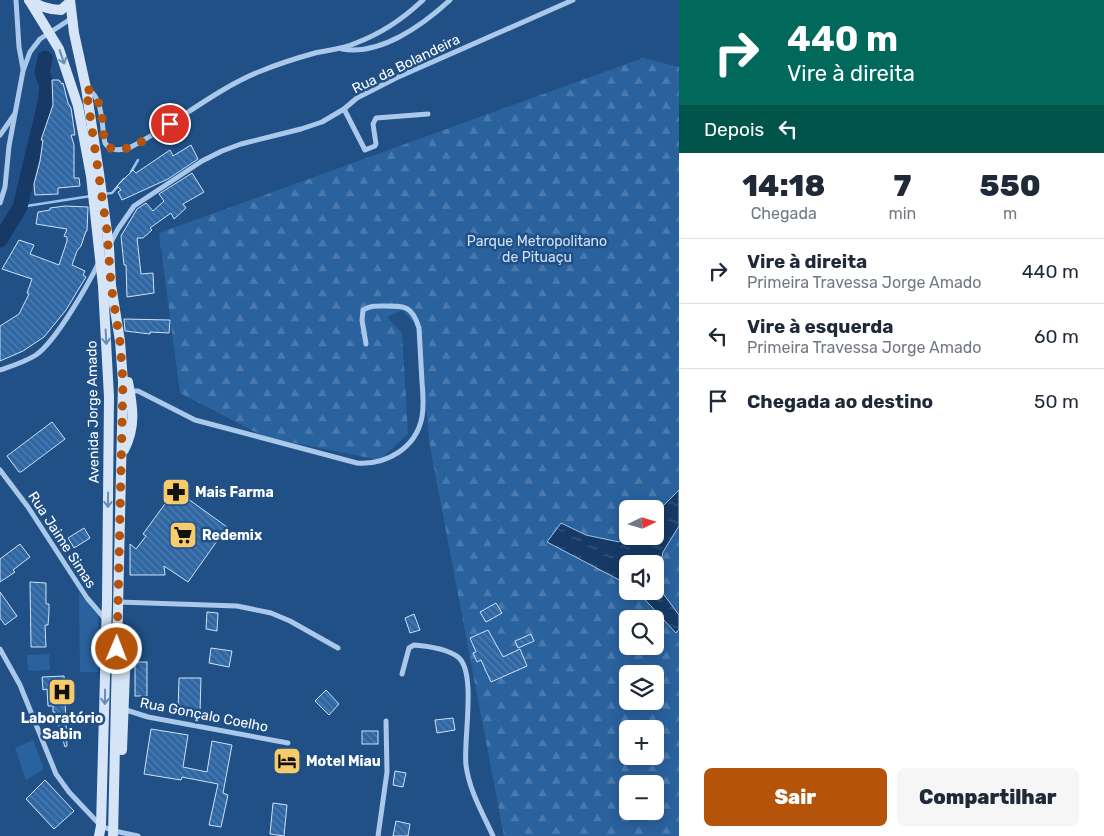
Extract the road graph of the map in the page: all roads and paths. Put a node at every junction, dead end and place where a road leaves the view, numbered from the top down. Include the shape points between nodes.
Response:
1 (16, 0) edge
2 (29, 0) edge
3 (423, 0) edge
4 (450, 0) edge
5 (573, 0) edge
6 (70, 1) edge
7 (72, 18) junction
8 (50, 33) junction
9 (339, 49) junction
10 (23, 71) junction
11 (86, 88) junction
12 (344, 109) junction
13 (16, 113) junction
14 (428, 114) dead end
15 (0, 135) edge
16 (95, 174) junction
17 (0, 203) edge
18 (100, 218) junction
19 (109, 246) junction
20 (100, 260) junction
21 (107, 286) junction
22 (366, 344) dead end
23 (0, 370) edge
24 (122, 371) junction
25 (108, 372) junction
26 (134, 391) junction
27 (122, 453) junction
28 (0, 470) edge
29 (118, 602) junction
30 (106, 620) junction
31 (338, 648) dead end
32 (0, 649) edge
33 (402, 674) dead end
34 (119, 708) junction
35 (386, 721) dead end
36 (288, 743) dead end
37 (103, 772) junction
38 (115, 772) junction
39 (100, 831) edge
40 (113, 834) edge
41 (138, 836) edge
42 (378, 836) edge
43 (493, 836) edge

1 - 10 street
2 - 6 main road via 53,10 61,10
2 - 8 main road, Avenida Jorge Amado
3 - 9 street via 375,33
4 - 9 street via 421,24 372,49
5 - 12 street, Rua da Bolandeira via 396,78 356,98
6 - 7 main road, Avenida Jorge Amado
7 - 8 street
7 - 11 main road, Avenida Jorge Amado
8 - 10 street via 36,43
8 -> 16 main road, Avenida Jorge Amado via 60,49 73,88
9 - 11 street via 260,71 122,150 113,150 105,143 98,101 95,94
10 - 13 street
11 - 16 main road, Avenida Jorge Amado
12 - 14 street via 365,150 376,144 373,124 376,118
12 - 19 street, Rua da Bolandeira via 315,124 241,144 202,161 134,206
13 - 15 street
13 - 17 street
16 - 18 main road, Avenida Jorge Amado
18 - 19 main road, Avenida Jorge Amado
18 - 20 main road, Avenida Jorge Amado
19 - 21 main road, Avenida Jorge Amado
20 - 21 main road, Avenida Jorge Amado
20 - 23 street via 45,348 28,360
21 - 24 main road, Avenida Jorge Amado via 120,342
21 -> 25 main road, Avenida Jorge Amado
22 - 26 street via 362,320 363,310 369,306 405,306 415,315 419,328 422,416 408,444 396,454 377,462 356,463 195,420
24 - 25 main road
24 - 26 main road via 127,374
24 - 27 main road, Avenida Jorge Amado
25 -> 30 main road, Avenida Jorge Amado
26 - 27 main road via 132,430
27 - 29 main road, Avenida Jorge Amado
28 - 30 street, Rua Jaime Simas via 28,507 86,598
29 - 31 street via 256,609 290,621
29 - 34 main road, Avenida Jorge Amado
30 -> 37 main road, Avenida Jorge Amado
32 - 39 street via 20,685 56,774
33 - 43 street via 409,648 414,645 444,651 463,663 468,684 466,767 469,782
34 - 36 street, Rua Gonçalo Coelho via 148,717
34 - 38 main road, Avenida Jorge Amado
35 - 42 street via 386,772
37 - 38 main road
37 - 39 main road, Avenida Jorge Amado
38 - 40 main road, Avenida Jorge Amado
39 - 40 street
40 - 41 street

